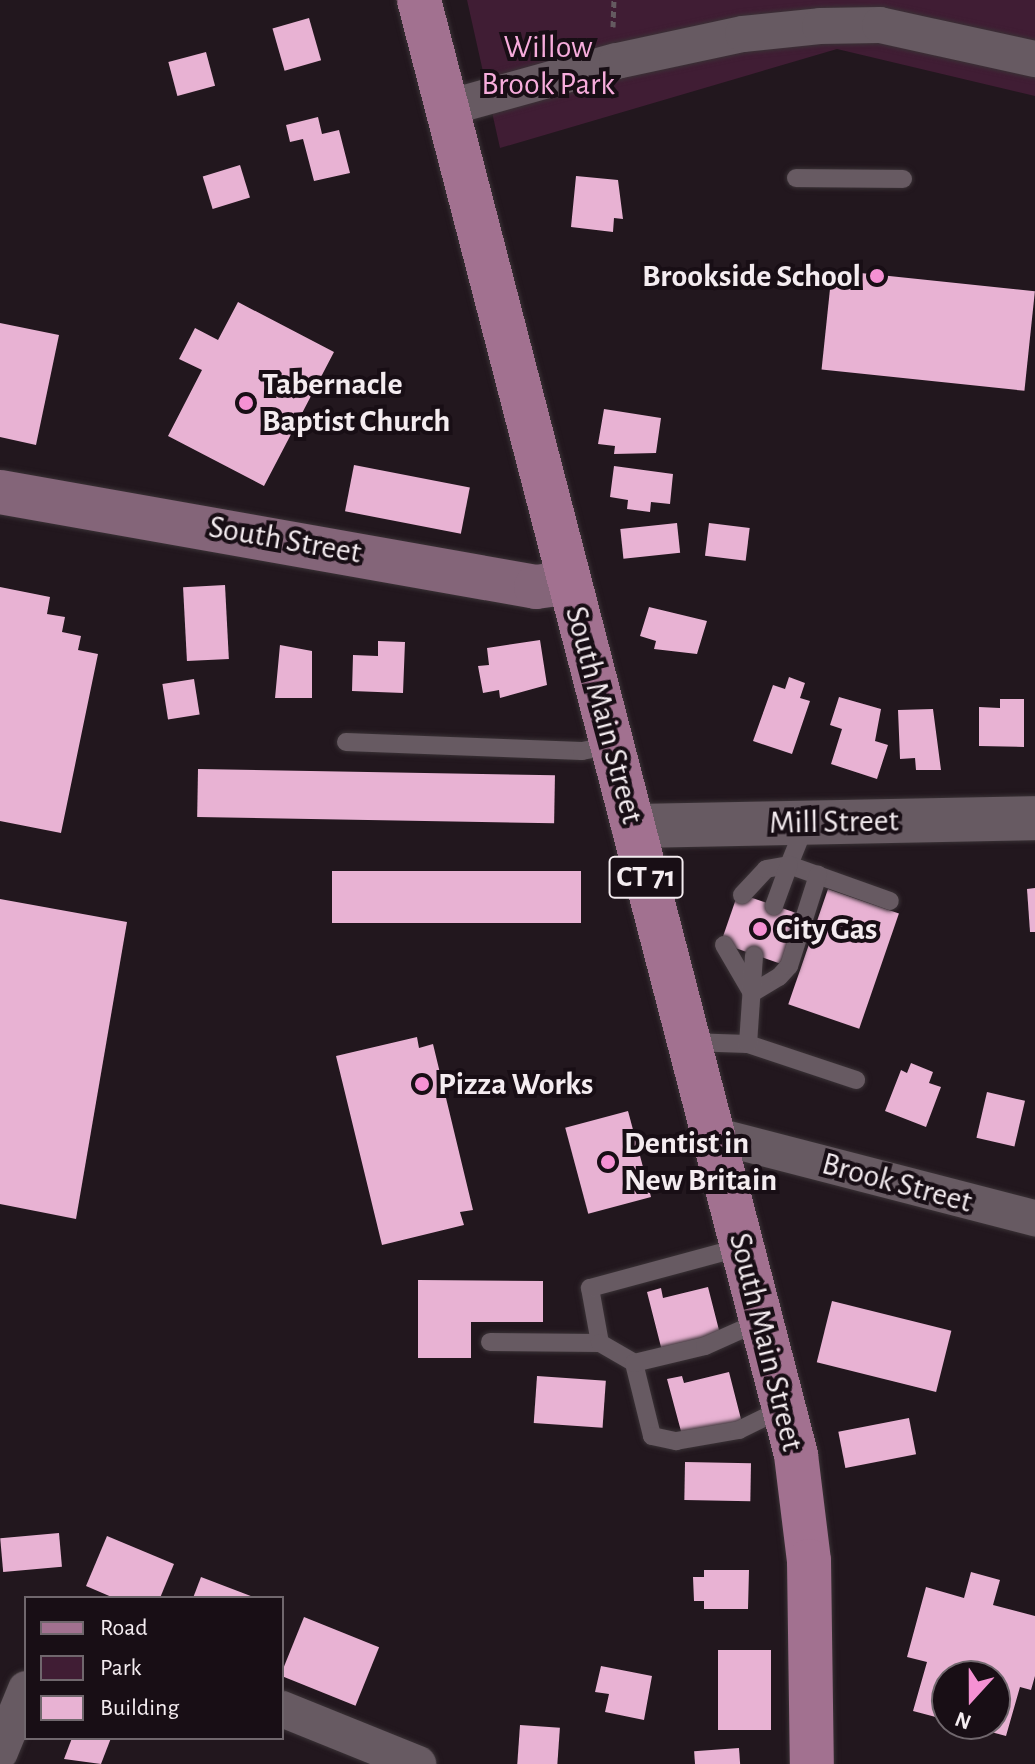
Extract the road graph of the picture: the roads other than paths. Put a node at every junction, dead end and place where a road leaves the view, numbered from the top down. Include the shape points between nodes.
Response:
1 (419, 0) edge
2 (1035, 59) edge
3 (447, 108) junction
4 (796, 178) dead end
5 (903, 179) dead end
6 (0, 492) edge
7 (570, 582) junction
8 (346, 742) dead end
9 (612, 745) junction
10 (1035, 818) edge
11 (806, 823) junction
12 (633, 826) junction
13 (789, 865) junction
14 (818, 875) junction
15 (742, 895) dead end
16 (890, 901) dead end
17 (774, 906) dead end
18 (724, 945) dead end
19 (754, 955) dead end
20 (752, 993) junction
21 (689, 1042) junction
22 (748, 1044) junction
23 (856, 1080) dead end
24 (713, 1135) junction
25 (1035, 1218) edge
26 (742, 1247) junction
27 (761, 1321) junction
28 (490, 1342) dead end
29 (600, 1343) junction
30 (634, 1363) junction
31 (784, 1407) junction
32 (24, 1694) edge
33 (284, 1710) edge
34 (0, 1752) edge
35 (418, 1764) edge
36 (812, 1764) edge

1 - 3 main road, South Main Street / CT 71
2 - 3 street via 880,25 820,26 743,34 617,61
3 - 7 main road, South Main Street / CT 71
4 - 5 lane
6 - 7 main road, South Street via 536,587
7 - 9 main road, South Main Street / CT 71
8 - 9 lane via 582,751
9 - 12 main road, South Main Street / CT 71
10 - 11 street, Mill Street
11 - 12 street, Mill Street
11 - 13 lane
12 - 21 main road, South Main Street / CT 71
13 - 14 lane
13 - 15 lane via 766,869
13 - 17 lane
14 - 16 lane
14 - 20 lane via 789,966
18 - 20 lane
19 - 20 lane
20 - 22 lane
21 - 22 lane
21 - 24 main road, South Main Street / CT 71
22 - 23 lane
24 - 25 street, Brook Street
24 - 26 main road, South Main Street / CT 71
26 - 27 main road, South Main Street / CT 71
26 - 29 lane via 590,1288
27 - 30 lane via 705,1346
27 - 31 main road, South Main Street / CT 71
28 - 29 lane
29 - 30 lane
30 - 31 lane via 652,1436 676,1441 739,1430
31 - 36 main road, South Main Street / CT 71 via 807,1532
32 - 34 street
33 - 35 street

